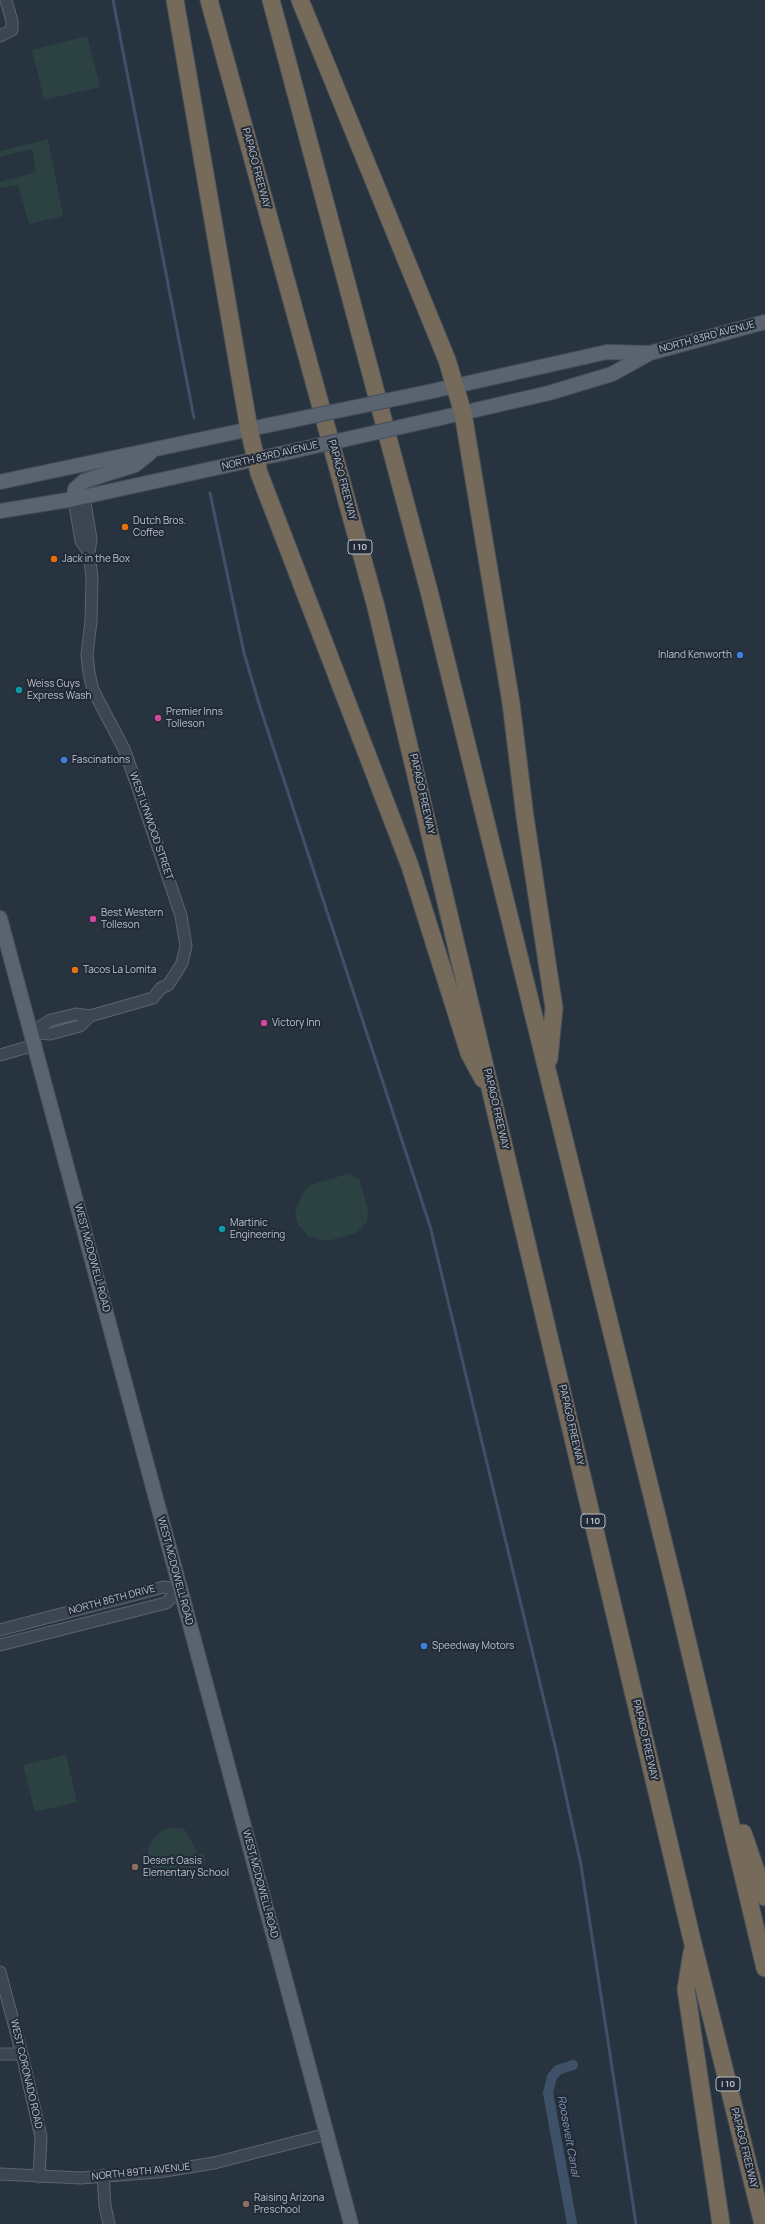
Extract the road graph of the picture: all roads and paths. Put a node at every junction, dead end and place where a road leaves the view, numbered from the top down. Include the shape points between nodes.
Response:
1 (6, 0) edge
2 (175, 0) edge
3 (209, 0) edge
4 (271, 0) edge
5 (300, 0) edge
6 (0, 36) edge
7 (765, 322) edge
8 (650, 353) junction
9 (456, 386) junction
10 (463, 413) junction
11 (249, 429) junction
12 (154, 450) junction
13 (256, 459) junction
14 (0, 482) edge
15 (79, 498) junction
16 (0, 511) edge
17 (0, 918) edge
18 (33, 1039) junction
19 (0, 1055) edge
20 (548, 1072) junction
21 (494, 1099) junction
22 (180, 1590) junction
23 (0, 1630) edge
24 (0, 1645) edge
25 (711, 1738) junction
26 (765, 1897) edge
27 (693, 1944) junction
28 (765, 1968) edge
29 (0, 1972) edge
30 (0, 2054) edge
31 (22, 2054) junction
32 (327, 2134) junction
33 (0, 2174) edge
34 (103, 2176) junction
35 (39, 2177) junction
36 (109, 2224) edge
37 (351, 2224) edge
38 (721, 2224) edge
39 (763, 2224) edge

1 - 6 street via 12,30
2 - 11 highway
3 - 21 highway, PAPAGO FREEWAY / I 10 via 376,607
4 - 20 highway via 429,591
5 - 9 highway
7 - 8 main road, NORTH 83RD AVENUE
8 - 9 main road, NORTH 83RD AVENUE via 607,352
8 - 10 main road, NORTH 83RD AVENUE via 612,374 549,393
9 - 10 highway
9 - 11 main road, NORTH 83RD AVENUE, bridge
10 - 13 main road, NORTH 83RD AVENUE, bridge
10 - 20 highway via 511,703 554,1008
11 - 12 main road, NORTH 83RD AVENUE
11 - 13 highway
12 - 14 main road, NORTH 83RD AVENUE
12 - 15 main road via 135,465 84,481 75,489
13 - 15 main road, NORTH 83RD AVENUE
13 - 21 highway via 259,473 410,866 469,1053
15 - 16 main road, NORTH 83RD AVENUE
15 - 18 street, WEST LYNWOOD STREET via 81,541 90,553 93,593 88,644 89,673 95,694 130,764 181,916 186,946 182,963 168,985 161,988 153,998 90,1016 76,1014 51,1020
17 - 18 main road, WEST MCDOWELL ROAD
18 - 19 street
18 - 22 main road, WEST MCDOWELL ROAD
20 - 25 highway
21 - 27 highway, PAPAGO FREEWAY / I 10
22 - 23 street, NORTH 86TH DRIVE via 164,1587
22 - 24 street, NORTH 86TH DRIVE via 166,1602
22 - 32 main road, WEST MCDOWELL ROAD
25 - 26 highway
25 - 28 highway
27 - 38 highway via 686,1989
27 - 39 highway, PAPAGO FREEWAY / I 10
29 - 31 street, WEST CORONADO ROAD
30 - 31 street
31 - 35 street, WEST CORONADO ROAD via 40,2136
32 - 34 street, NORTH 89TH AVENUE via 214,2163 158,2172
32 - 37 main road, WEST MCDOWELL ROAD
33 - 35 street, NORTH 89TH AVENUE
34 - 35 street, NORTH 89TH AVENUE
34 - 36 street

